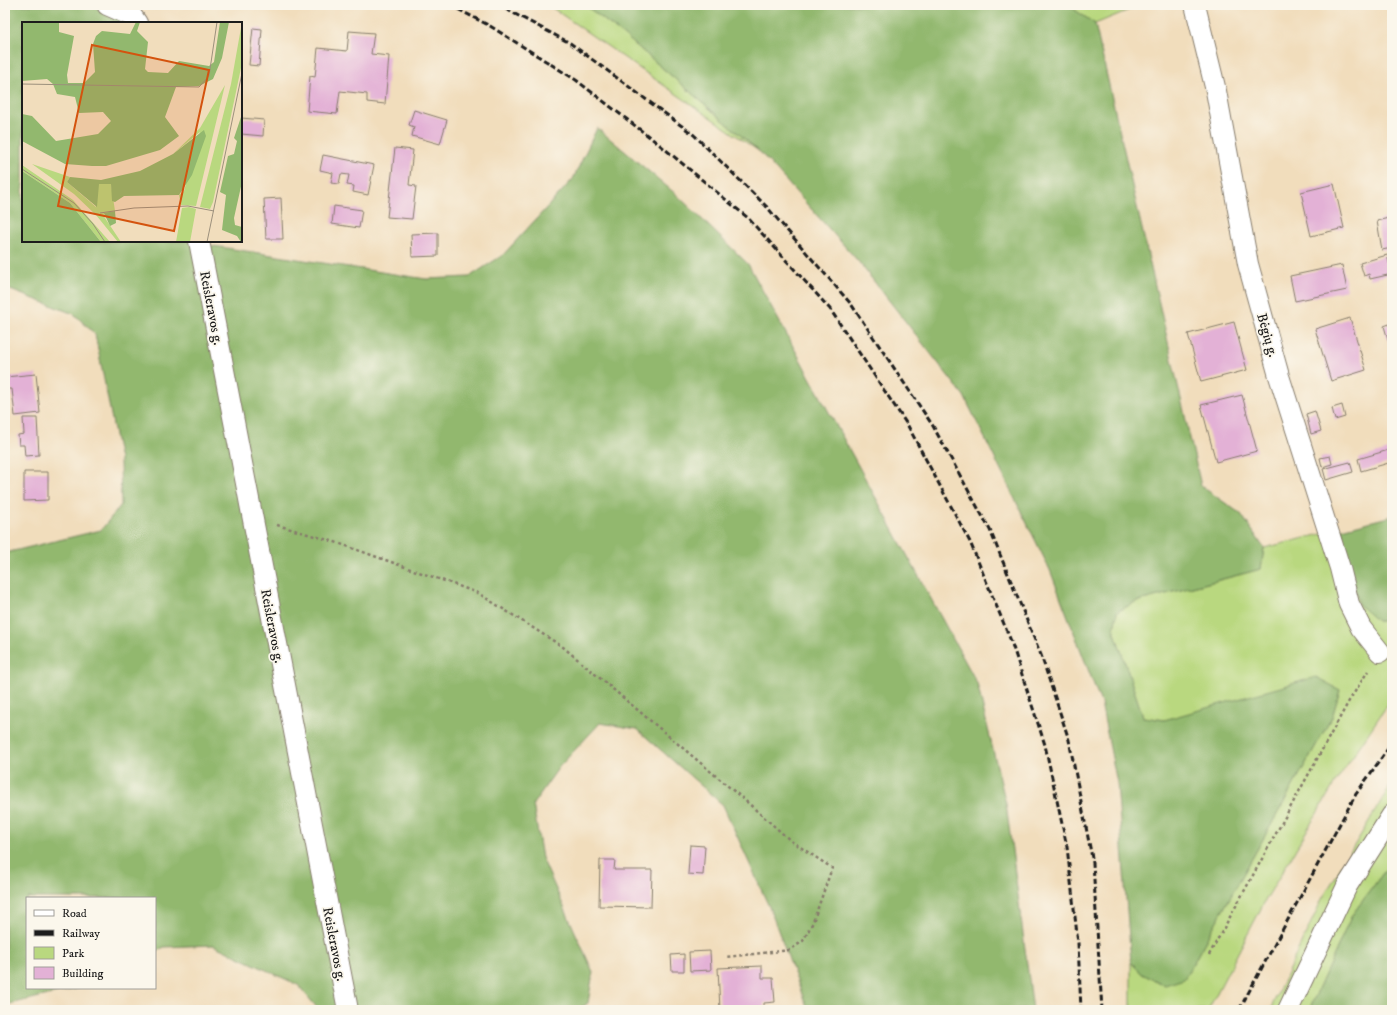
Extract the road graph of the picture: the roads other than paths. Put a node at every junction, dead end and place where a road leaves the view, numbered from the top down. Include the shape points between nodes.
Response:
1 (107, 5) edge
2 (1195, 5) edge
3 (136, 22) edge
4 (199, 242) edge
5 (1380, 652) road end
6 (1392, 815) edge
7 (348, 1010) edge
8 (1288, 1010) edge

1 - 3 street via 132,16
2 - 5 street, Bėgių g. via 1216,91 1248,264 1279,376 1349,604 1361,628
4 - 7 street, Reisleravos g.
6 - 8 street via 1347,886

